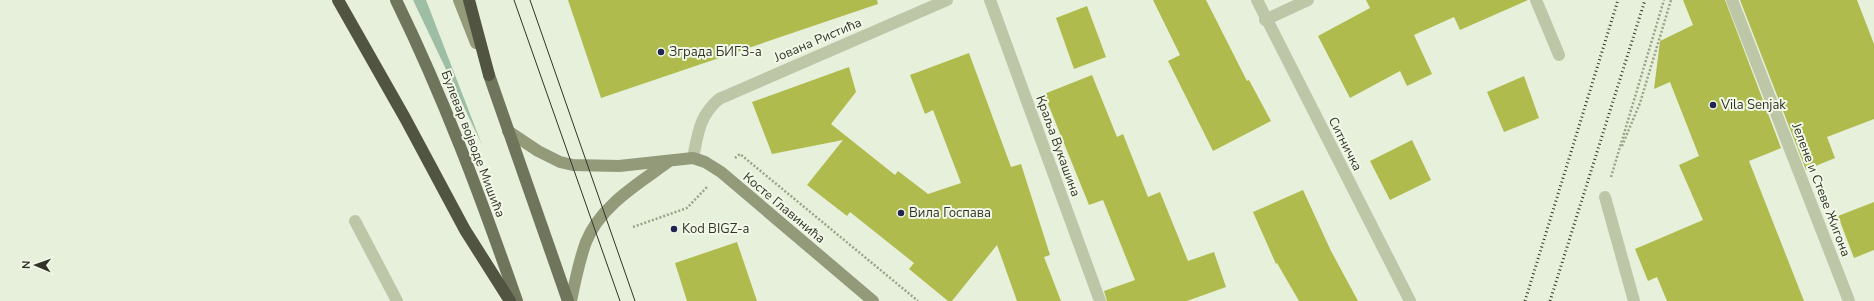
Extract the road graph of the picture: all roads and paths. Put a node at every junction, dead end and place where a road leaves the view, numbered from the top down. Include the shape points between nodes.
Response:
1 (338, 0) edge
2 (396, 0) edge
3 (459, 0) edge
4 (469, 0) edge
5 (947, 0) edge
6 (990, 0) edge
7 (1257, 0) edge
8 (1308, 0) edge
9 (1536, 0) edge
10 (1664, 0) edge
11 (1671, 0) edge
12 (1732, 0) edge
13 (1266, 20) junction
14 (1559, 55) dead end
15 (489, 75) junction
16 (508, 131) junction
17 (693, 158) junction
18 (1616, 160) junction
19 (668, 162) junction
20 (1605, 197) joint
21 (355, 221) dead end
22 (397, 301) edge
23 (510, 301) edge
24 (516, 301) edge
25 (569, 301) edge
26 (873, 301) edge
27 (1100, 301) edge
28 (1410, 301) edge
29 (1634, 301) edge
30 (1849, 301) edge

1 - 23 highway via 465,230
2 - 24 main road, Булевар војводе Мишића via 448,112
3 - 15 street
4 - 15 highway
5 - 17 street, Јована Ристића via 719,98 708,107 700,124
6 - 27 street, Краља Вукашина
7 - 13 street, Ситничка
8 - 13 street
9 - 14 street
10 - 18 path
11 - 18 path via 1640,103
12 - 30 street, Јелене и Стеве Жигона
13 - 28 street, Ситничка
15 - 16 main road
16 - 19 street via 538,151 560,162 573,165 619,166
16 - 25 main road
17 - 19 street
17 - 26 street, Косте Главинића via 721,172
18 - 20 path
19 - 25 street via 628,191 594,226 586,241
20 - 29 street
21 - 22 street

